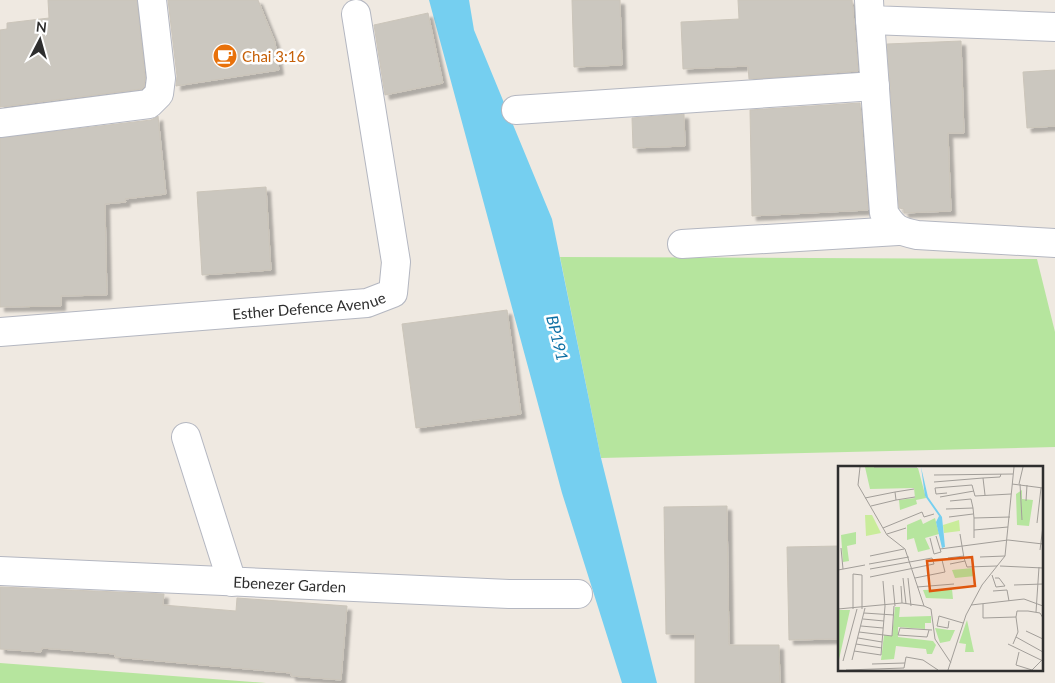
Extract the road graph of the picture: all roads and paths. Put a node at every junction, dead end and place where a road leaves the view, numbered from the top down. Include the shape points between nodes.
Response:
1 (152, 0) edge
2 (870, 10) edge
3 (356, 14) dead end
4 (1055, 26) edge
5 (875, 86) junction
6 (516, 110) dead end
7 (0, 123) edge
8 (898, 231) junction
9 (682, 244) dead end
10 (1055, 244) edge
11 (0, 332) edge
12 (186, 437) dead end
13 (0, 571) edge
14 (232, 582) junction
15 (578, 594) dead end

1 - 7 street via 161,78 159,94 149,104
2 - 4 street
2 - 5 street
3 - 11 street, Esther Defence Avenue via 396,262 393,293 367,302
5 - 6 street
5 - 8 street via 884,212
8 - 9 street
8 - 10 street
12 - 14 street
13 - 14 street, Ebenezer Garden
14 - 15 street, Ebenezer Garden

